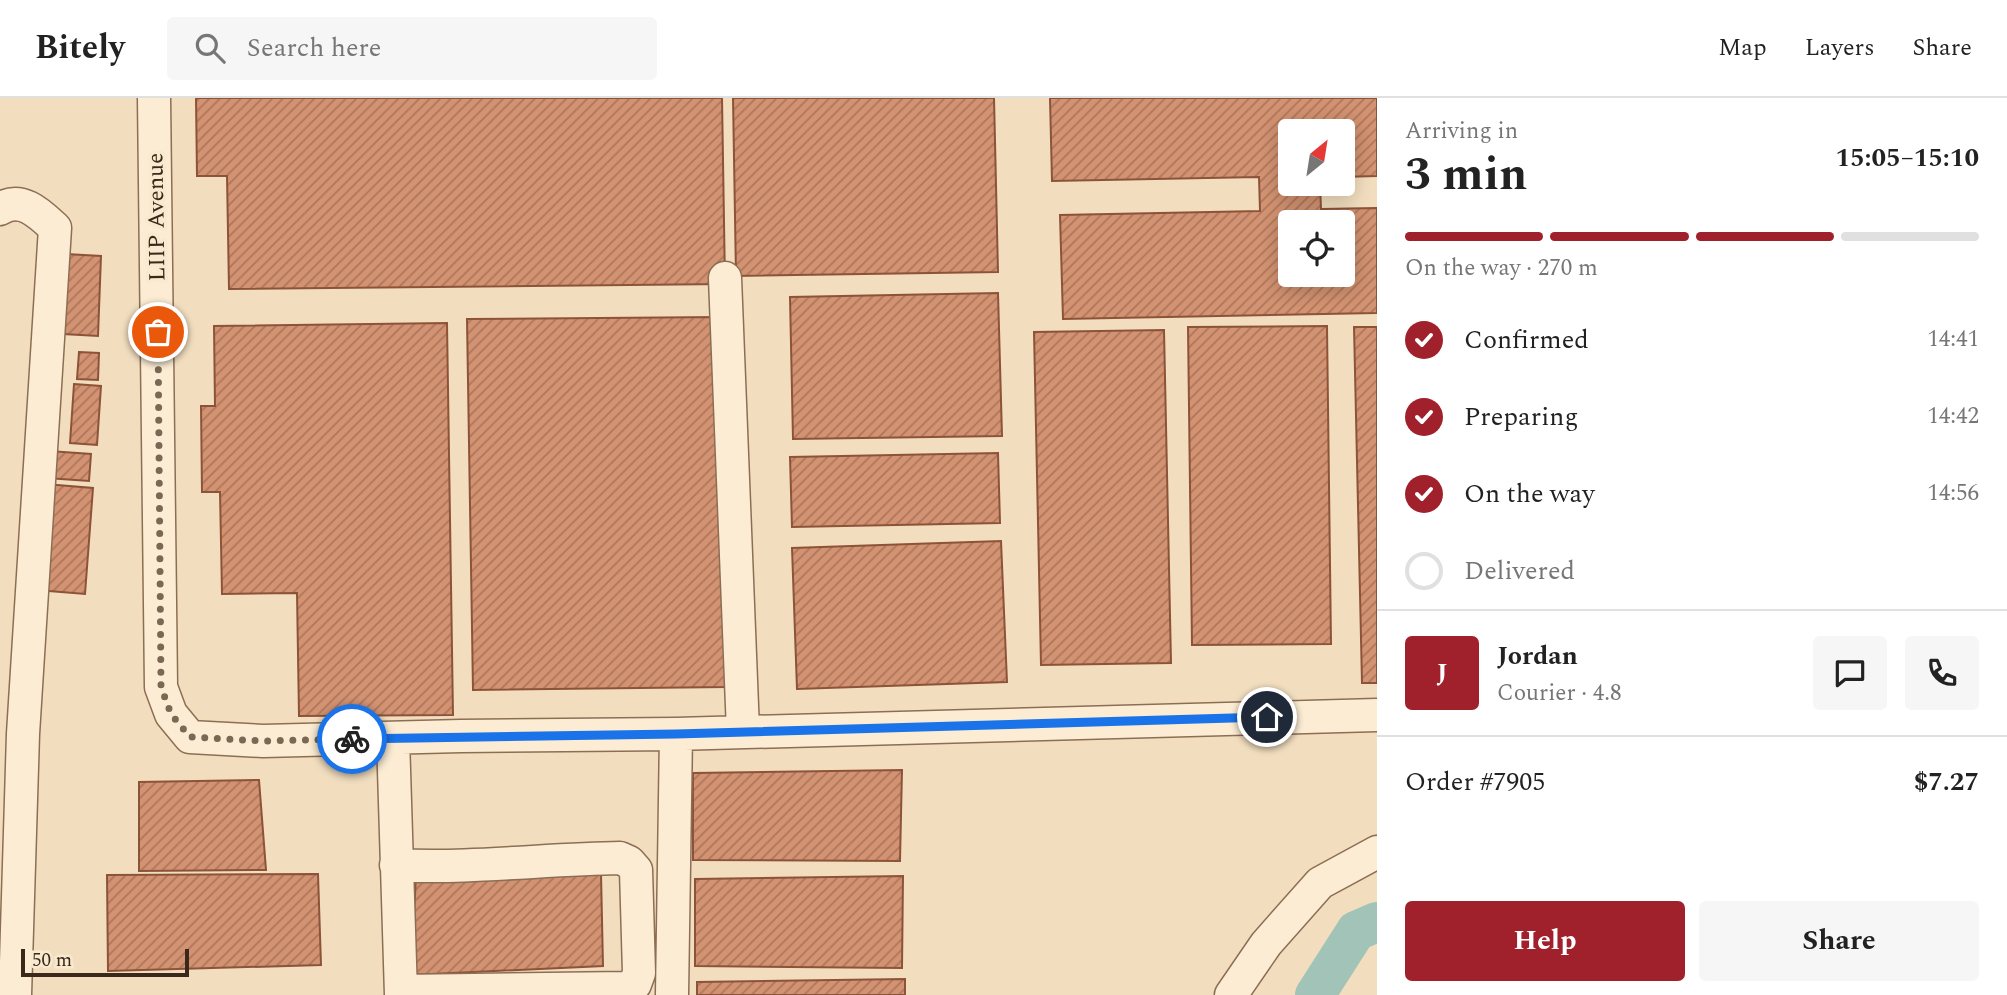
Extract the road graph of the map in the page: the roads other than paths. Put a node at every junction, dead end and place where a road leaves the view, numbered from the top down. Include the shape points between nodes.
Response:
1 (154, 98) edge
2 (0, 209) edge
3 (725, 278) dead end
4 (1377, 715) edge
5 (743, 731) junction
6 (676, 734) junction
7 (393, 738) junction
8 (1377, 852) edge
9 (396, 865) junction
10 (401, 993) edge
11 (15, 995) edge
12 (672, 995) edge
13 (1231, 995) edge

1 - 7 street, LIIP Avenue via 161,687 171,714 190,737 263,741
2 - 11 street via 27,206 55,228 23,734
3 - 5 street
4 - 5 street, LIIP Avenue
5 - 6 street, LIIP Avenue
6 - 7 street, LIIP Avenue
6 - 12 street
7 - 9 street
8 - 13 street via 1320,883 1266,944
9 - 10 street
9 - 10 street via 620,858 636,870 639,973 635,984 626,988

